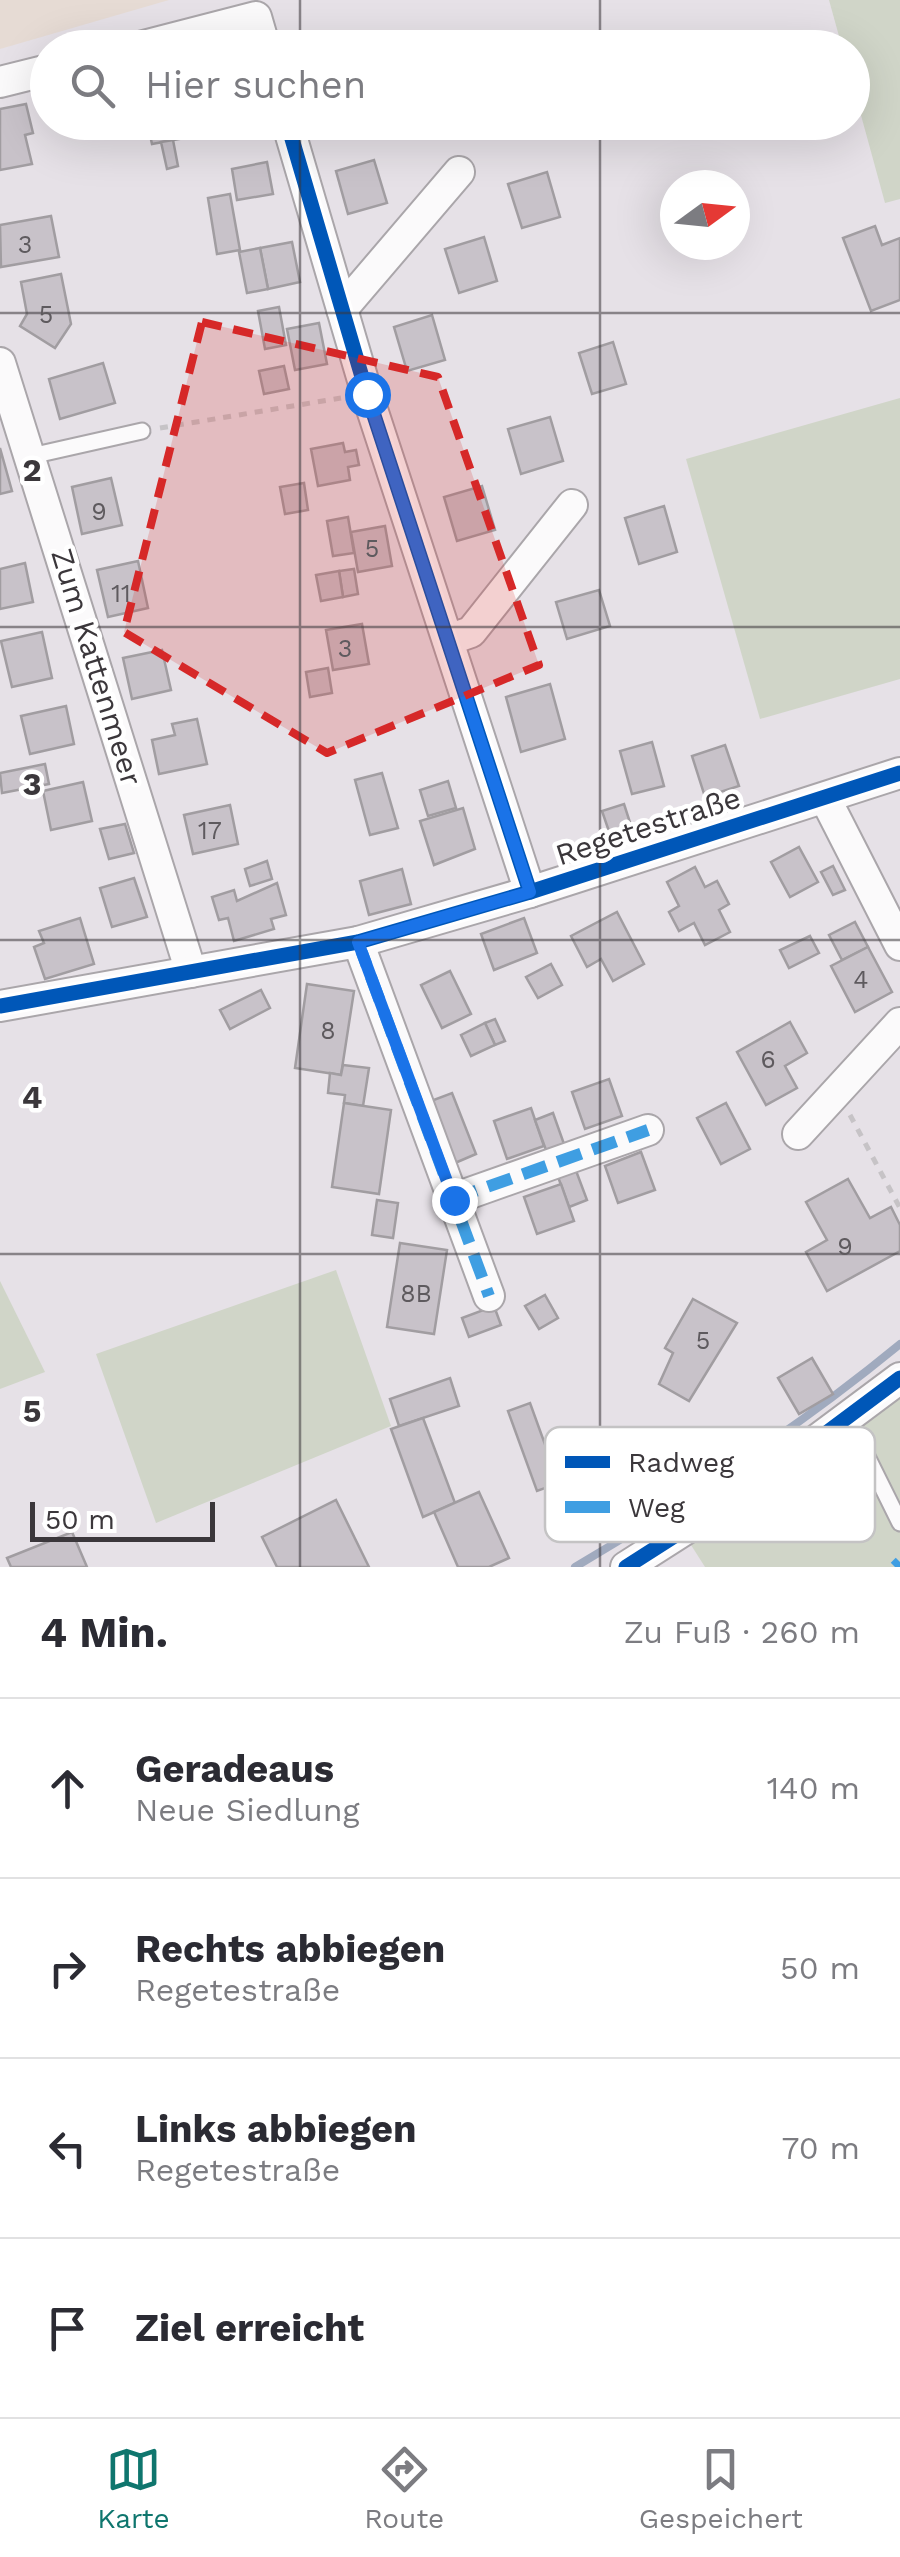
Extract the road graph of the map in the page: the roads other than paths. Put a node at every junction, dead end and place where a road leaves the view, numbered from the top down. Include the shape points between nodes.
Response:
1 (206, 30) edge
2 (259, 30) edge
3 (30, 74) edge
4 (0, 82) edge
5 (291, 140) edge
6 (459, 172) dead end
7 (342, 310) junction
8 (2, 374) edge
9 (142, 431) road end
10 (31, 456) junction
11 (572, 505) dead end
12 (448, 640) junction
13 (900, 774) edge
14 (825, 798) junction
15 (530, 892) junction
16 (358, 942) junction
17 (900, 945) edge
18 (192, 972) junction
19 (0, 1006) edge
20 (900, 1023) edge
21 (648, 1130) dead end
22 (798, 1134) dead end
23 (454, 1200) junction
24 (489, 1296) dead end
25 (900, 1378) edge
26 (848, 1418) junction
27 (836, 1427) edge
28 (852, 1427) edge
29 (875, 1472) edge
30 (900, 1522) edge
31 (665, 1542) edge
32 (626, 1567) edge

1 - 2 street via 256,17
3 - 4 street
5 - 7 street
6 - 7 street
7 - 12 street
8 - 10 street, Zum Kattenmeer
9 - 10 lane
10 - 18 street, Zum Kattenmeer
11 - 12 street via 470,632
12 - 15 street
13 - 14 street, Regetestraße
14 - 15 street, Regetestraße
14 - 17 street
15 - 16 street, Regetestraße
16 - 18 street, Regetestraße
16 - 23 street
18 - 19 street, Regetestraße
20 - 22 street
21 - 23 street
23 - 24 street
25 - 26 street
26 - 27 street
26 - 28 lane
29 - 30 lane
31 - 32 street

